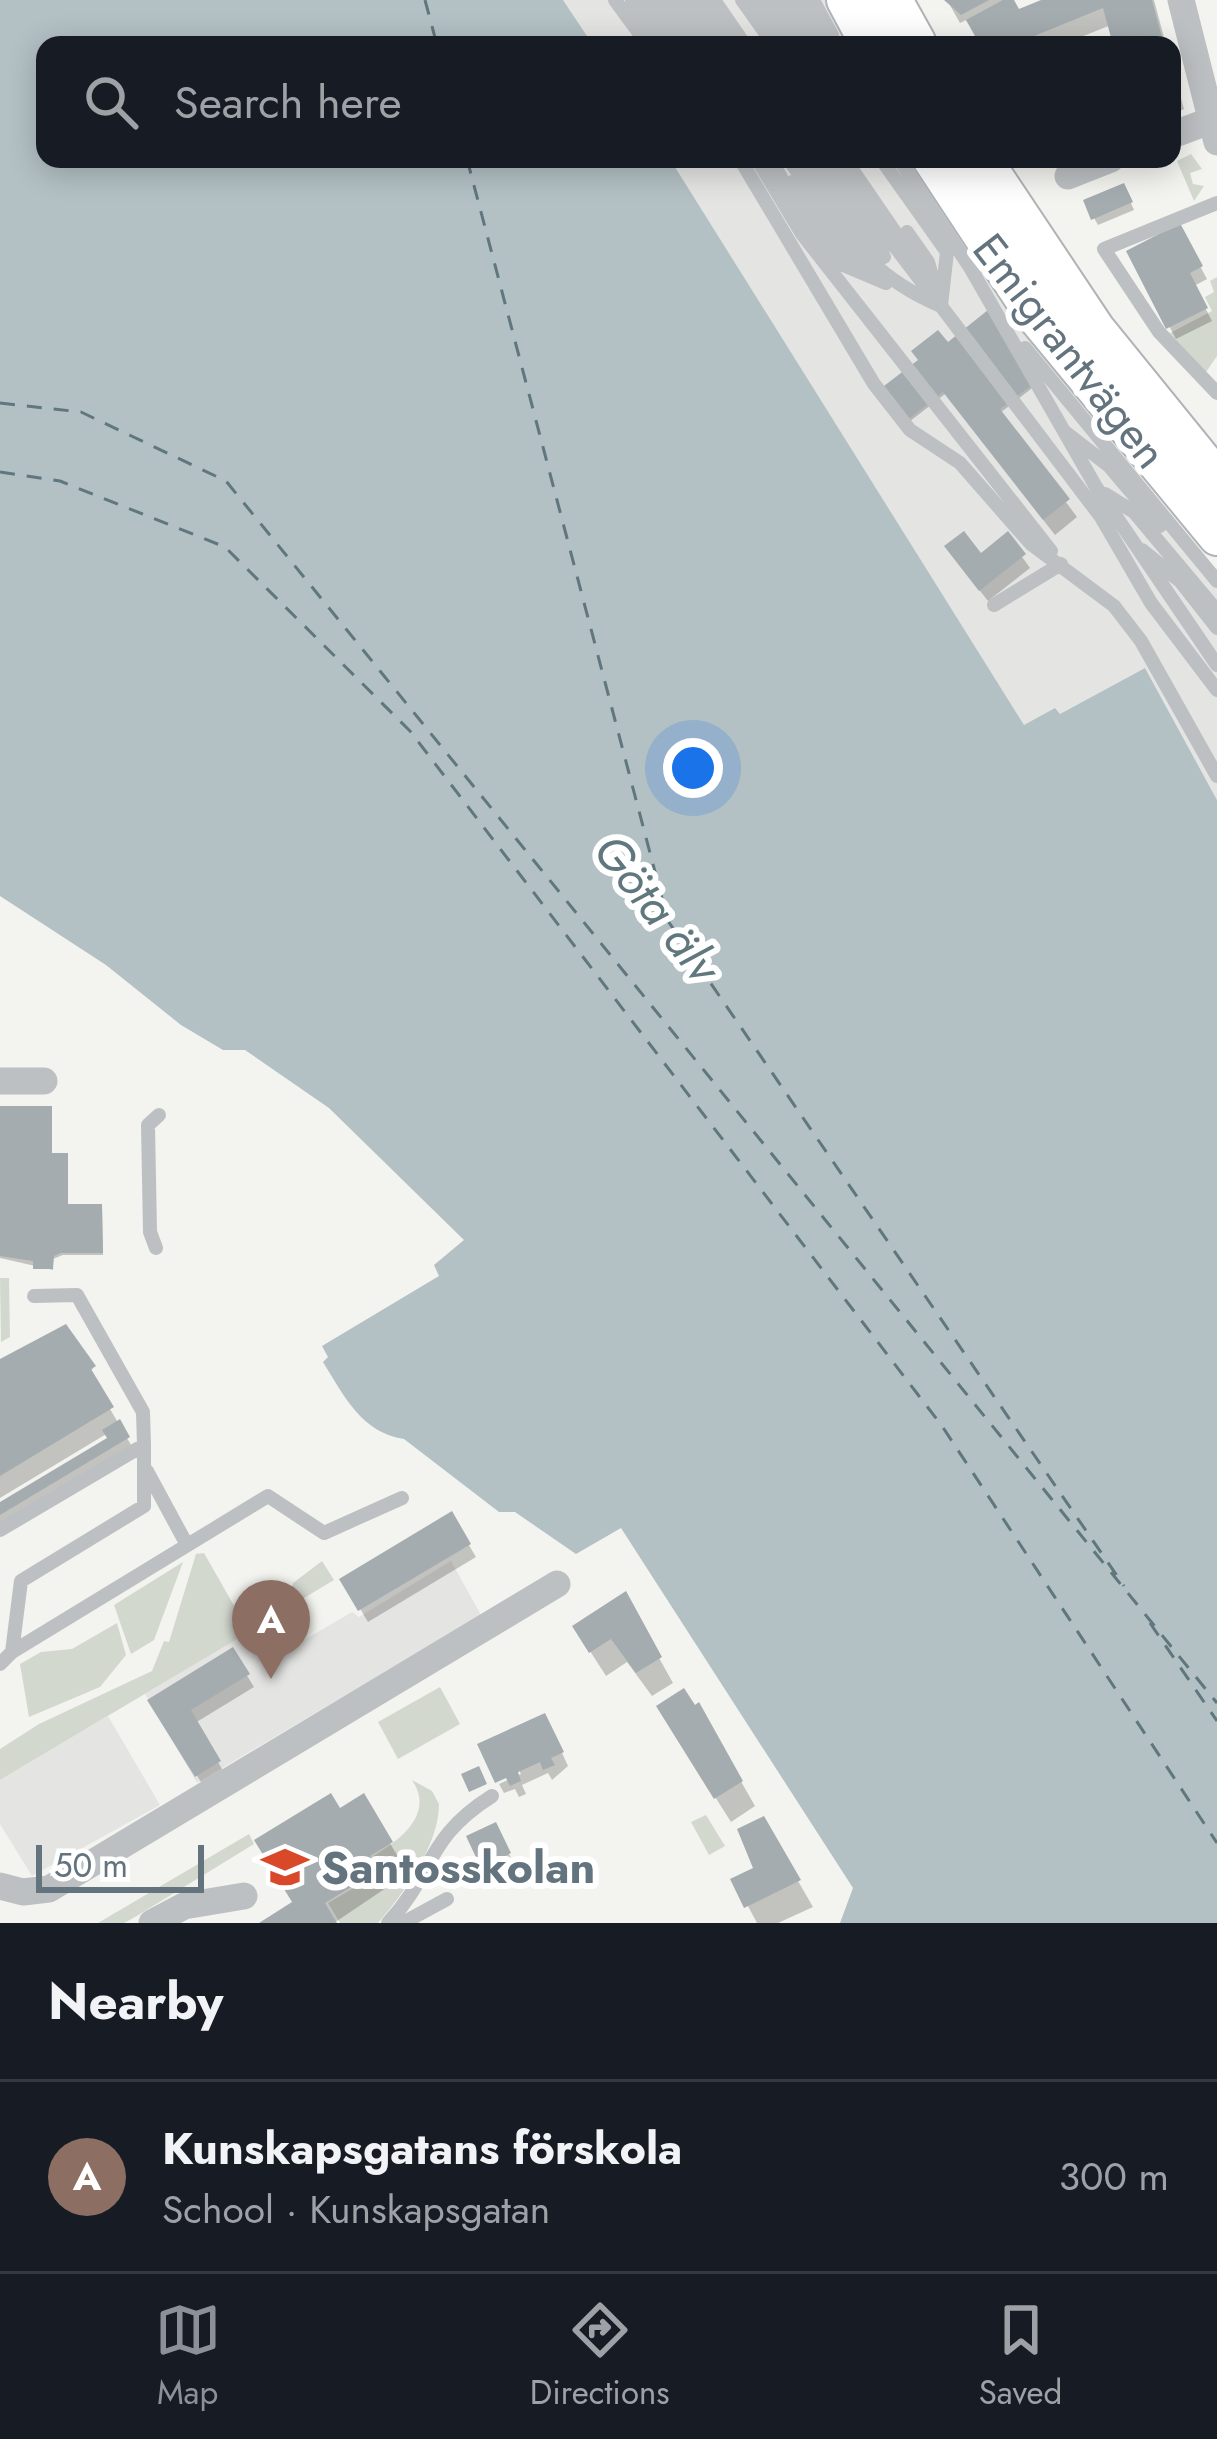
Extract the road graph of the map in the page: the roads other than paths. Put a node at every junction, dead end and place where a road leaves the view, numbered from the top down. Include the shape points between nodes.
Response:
1 (615, 0) edge
2 (632, 0) edge
3 (648, 0) edge
4 (662, 0) edge
5 (674, 0) edge
6 (687, 0) edge
7 (699, 0) edge
8 (714, 0) edge
9 (738, 0) edge
10 (756, 0) edge
11 (770, 0) edge
12 (783, 0) edge
13 (798, 0) edge
14 (813, 0) edge
15 (845, 0) edge
16 (887, 0) edge
17 (918, 0) edge
18 (1181, 0) edge
19 (641, 36) edge
20 (658, 36) edge
21 (674, 36) edge
22 (688, 36) edge
23 (700, 36) edge
24 (713, 36) edge
25 (725, 36) edge
26 (740, 36) edge
27 (763, 36) edge
28 (782, 36) edge
29 (795, 36) edge
30 (809, 36) edge
31 (826, 36) edge
32 (829, 36) edge
33 (864, 36) edge
34 (907, 36) edge
35 (938, 36) edge
36 (1213, 116) edge
37 (1181, 131) edge
38 (737, 168) edge
39 (745, 168) edge
40 (762, 168) edge
41 (781, 168) edge
42 (795, 168) edge
43 (807, 168) edge
44 (819, 168) edge
45 (837, 168) edge
46 (852, 168) edge
47 (862, 168) edge
48 (876, 168) edge
49 (885, 168) edge
50 (903, 168) edge
51 (938, 168) edge
52 (982, 168) edge
53 (1014, 168) edge
54 (1088, 168) edge
55 (1067, 176) dead end
56 (1217, 203) edge
57 (778, 223) junction
58 (858, 251) junction
59 (929, 261) junction
60 (897, 287) junction
61 (940, 306) junction
62 (996, 311) junction
63 (1198, 394) edge
64 (1062, 430) junction
65 (1217, 444) edge
66 (1096, 487) junction
67 (1217, 487) edge
68 (1217, 537) edge
69 (1135, 545) junction
70 (1061, 564) junction
71 (1217, 581) edge
72 (1217, 594) edge
73 (994, 605) dead end
74 (1217, 611) edge
75 (1217, 628) edge
76 (1213, 657) edge
77 (1217, 690) edge
78 (1217, 776) edge
79 (0, 1082) edge
80 (44, 1082) dead end
81 (159, 1115) dead end
82 (156, 1248) dead end
83 (34, 1296) dead end
84 (144, 1445) junction
85 (144, 1465) junction
86 (402, 1498) dead end
87 (0, 1530) edge
88 (187, 1545) junction
89 (557, 1584) dead end
90 (12, 1652) junction
91 (0, 1664) edge
92 (492, 1796) dead end
93 (0, 1886) edge
94 (244, 1896) dead end
95 (447, 1899) dead end
96 (152, 1923) edge
97 (388, 1923) edge
98 (403, 1923) edge

1 - 19 lane
2 - 20 lane
3 - 21 lane
4 - 22 lane
5 - 23 lane
6 - 24 lane
7 - 25 lane
8 - 26 lane
9 - 27 lane
10 - 28 lane
11 - 29 lane
12 - 30 lane
13 - 31 lane
14 - 32 lane
15 - 33 street
16 - 34 highway
17 - 35 highway
18 - 36 street
36 - 37 street
38 - 57 lane
39 - 57 lane
40 - 70 lane via 802,234
41 - 58 lane
42 - 58 lane
43 - 58 lane
44 - 58 lane
45 - 59 lane
46 - 59 lane
47 - 59 lane
48 - 59 lane
49 - 59 lane
50 - 62 lane
51 - 68 street, Emigrantvägen via 1034,314
52 - 63 highway via 1040,262
53 - 63 highway via 1075,261
54 - 55 street
56 - 63 lane via 1104,249
57 - 70 lane via 850,349 910,430 960,463 1031,544
58 - 60 lane
58 - 60 lane
59 - 61 lane
59 - 61 lane
60 - 61 lane
61 - 76 lane via 1101,517 1151,603
62 - 64 lane
62 - 71 lane
63 - 65 highway
63 - 67 highway
64 - 66 lane
64 - 72 lane via 1109,466
66 - 69 lane
66 - 74 lane via 1134,512
69 - 75 lane via 1180,581
69 - 76 lane
70 - 73 lane
70 - 78 lane via 1114,606 1141,640
76 - 77 lane
79 - 80 street
81 - 82 lane via 148,1125
83 - 84 lane via 77,1295 143,1412
84 - 85 lane
84 - 87 lane
85 - 88 lane
85 - 90 lane via 144,1506 21,1581
86 - 88 lane via 324,1533 268,1496
88 - 90 lane
89 - 93 street via 50,1889
90 - 91 lane
92 - 97 lane via 442,1835
94 - 96 street via 184,1906
95 - 98 lane

